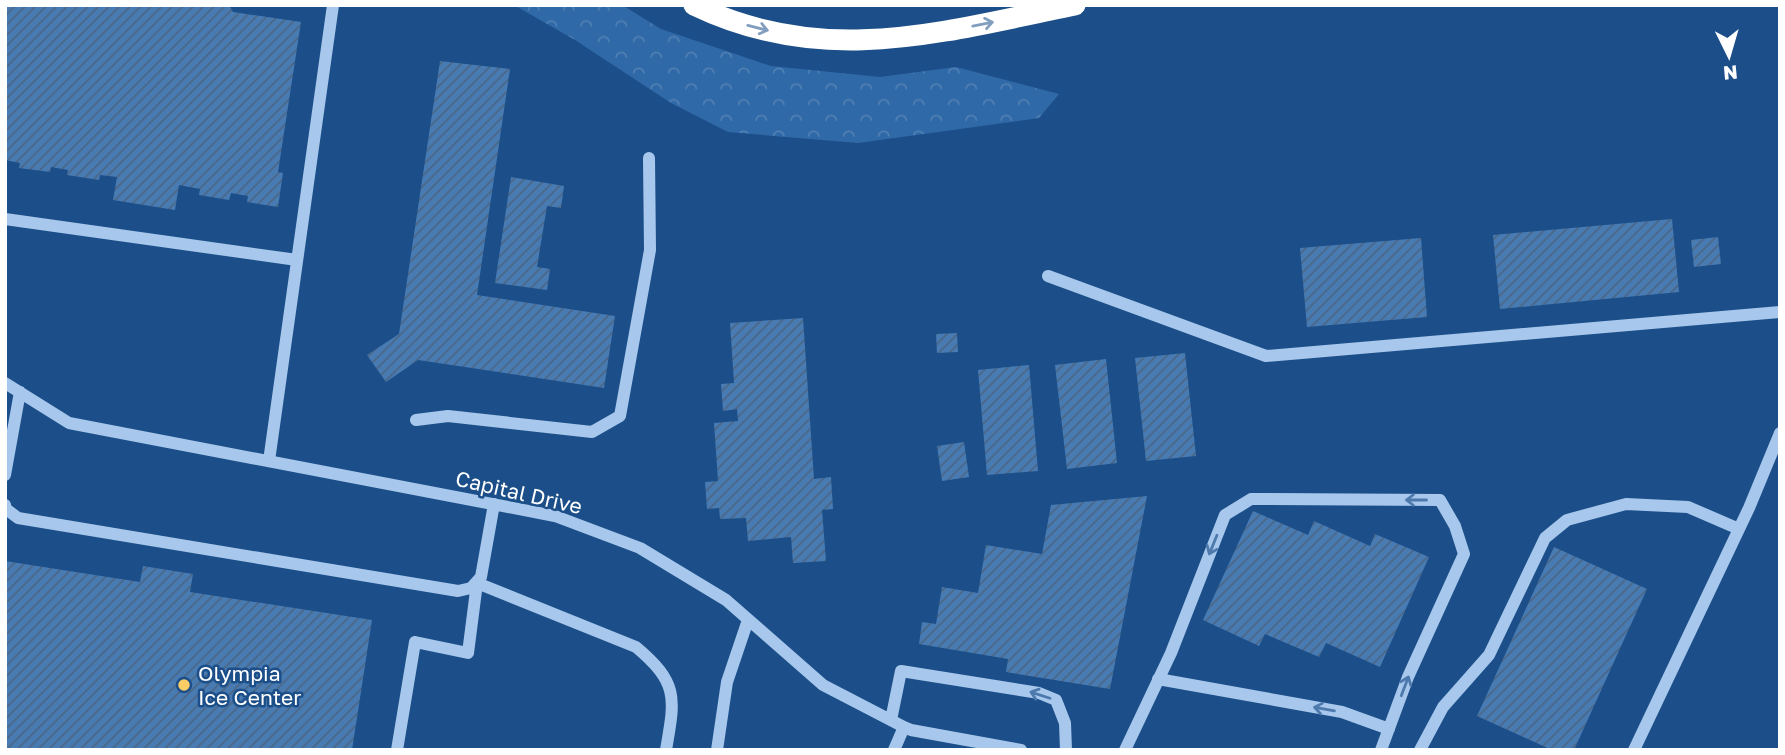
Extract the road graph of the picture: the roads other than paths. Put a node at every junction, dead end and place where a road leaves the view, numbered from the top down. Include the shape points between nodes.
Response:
1 (333, 5) edge
2 (694, 5) edge
3 (1075, 5) edge
4 (649, 158) dead end
5 (5, 219) edge
6 (297, 260) junction
7 (1048, 276) dead end
8 (1780, 312) edge
9 (5, 383) edge
10 (20, 392) junction
11 (416, 420) dead end
12 (1780, 433) edge
13 (269, 461) junction
14 (5, 475) edge
15 (494, 504) junction
16 (5, 505) edge
17 (1739, 529) junction
18 (477, 583) junction
19 (748, 620) junction
20 (1158, 679) junction
21 (891, 720) junction
22 (904, 726) junction
23 (1389, 729) junction
24 (397, 750) edge
25 (666, 750) edge
26 (717, 750) edge
27 (894, 750) edge
28 (1021, 750) edge
29 (1066, 750) edge
30 (1125, 750) edge
31 (1381, 750) edge
32 (1420, 750) edge
33 (1634, 750) edge

1 - 6 lane
2 -> 3 highway via 743,25 791,36 866,41 916,37
4 - 11 lane via 650,250 620,416 592,432 448,416
5 - 6 lane
6 - 13 lane
7 - 8 lane via 1266,356
9 - 10 lane, Capital Drive
10 - 13 lane, Capital Drive via 69,423
10 - 14 lane
12 - 17 lane
13 - 15 lane, Capital Drive
15 - 18 lane
15 - 19 lane, Capital Drive via 555,516 639,548 726,600
16 - 18 lane via 19,518 457,591
17 - 32 lane via 1676,506 1626,504 1567,520 1545,538 1489,655 1443,707
17 - 33 lane
18 - 24 lane via 468,653 415,642
18 - 25 lane via 636,647 653,661 668,683 673,706
19 - 21 lane, Capital Drive via 823,685
19 - 26 lane via 727,681
23 -> 20 lane via 1342,712
23 -> 20 lane via 1464,554 1440,500 1251,499 1225,515
20 - 30 lane
21 - 22 lane, Capital Drive
29 -> 21 lane via 1066,723 1056,700 1039,693 901,671
22 - 27 lane
22 - 28 lane, Capital Drive
23 - 31 lane

